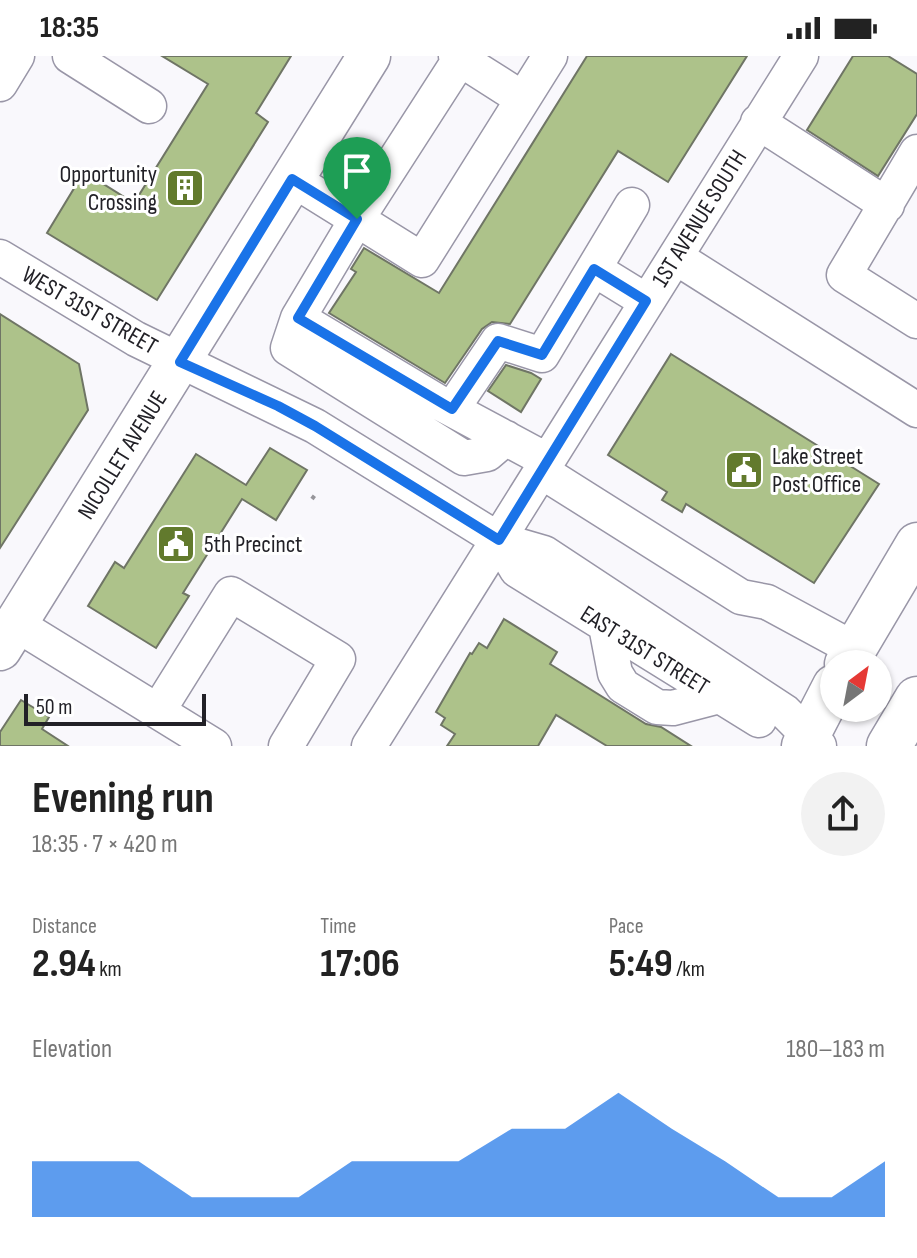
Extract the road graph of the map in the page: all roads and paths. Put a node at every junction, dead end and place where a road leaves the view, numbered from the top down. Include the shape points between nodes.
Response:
1 (17, 56) edge
2 (70, 56) edge
3 (369, 56) edge
4 (550, 56) edge
5 (801, 56) edge
6 (459, 57) edge
7 (0, 84) edge
8 (523, 99) junction
9 (149, 106) dead end
10 (758, 122) junction
11 (917, 152) edge
12 (292, 179) junction
13 (632, 205) dead end
14 (887, 205) junction
15 (357, 219) junction
16 (0, 257) edge
17 (677, 258) junction
18 (594, 269) junction
19 (646, 301) junction
20 (298, 318) junction
21 (917, 321) edge
22 (180, 362) junction
23 (452, 409) junction
24 (917, 410) edge
25 (506, 438) junction
26 (545, 466) junction
27 (499, 540) junction
28 (917, 544) edge
29 (8, 636) edge
30 (839, 650) edge
31 (854, 650) edge
32 (158, 711) junction
33 (820, 719) edge
34 (810, 743) edge
35 (214, 746) edge
36 (286, 746) edge
37 (369, 746) edge

1 - 7 street
2 - 9 street
3 - 12 main road, NICOLLET AVENUE
4 - 8 street
5 - 10 street, 1ST AVENUE SOUTH
6 - 8 street
6 - 15 street
8 - 15 street via 422,260
10 - 14 street
10 - 17 street, 1ST AVENUE SOUTH
11 - 14 street
12 - 15 street
12 - 22 main road, NICOLLET AVENUE
13 - 18 street
14 - 21 street via 844,275
15 - 20 street
16 - 22 street, WEST 31ST STREET
17 - 19 street, 1ST AVENUE SOUTH
17 - 24 street
18 - 19 street
18 - 23 street via 542,355 498,341
19 - 26 street, 1ST AVENUE SOUTH
20 - 23 street
20 - 25 street via 288,348 464,458 487,454
22 - 27 street, EAST 31ST STREET via 315,426
22 - 29 main road, NICOLLET AVENUE
23 - 25 street
25 - 26 street
26 - 27 street, 1ST AVENUE SOUTH
26 - 30 street via 741,597 767,602
27 - 34 street, EAST 31ST STREET via 544,553 601,590 785,712
27 - 34 street, EAST 31ST STREET via 517,570 773,728
27 - 37 street, 1ST AVENUE SOUTH
28 - 31 main road
29 - 32 street
32 - 35 street
32 - 36 street via 231,594 338,659
33 - 34 main road

